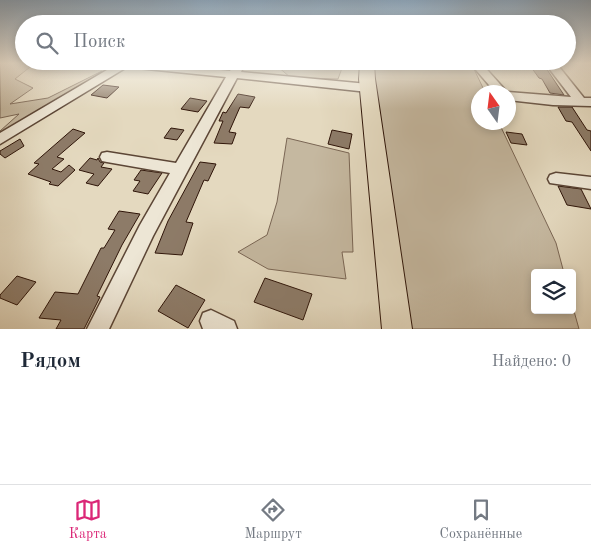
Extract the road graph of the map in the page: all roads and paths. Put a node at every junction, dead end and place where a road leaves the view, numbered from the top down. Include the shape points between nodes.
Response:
1 (101, 78) edge
2 (232, 78) edge
3 (301, 78) edge
4 (368, 78) edge
5 (564, 78) edge
6 (368, 88) junction
7 (516, 97) edge
8 (585, 102) edge
9 (0, 139) edge
10 (107, 157) dead end
11 (181, 169) junction
12 (556, 179) dead end
13 (591, 184) edge
14 (98, 329) edge
15 (397, 329) edge

1 - 9 street
2 - 11 street
3 - 6 street
4 - 6 main road
5 - 8 street
6 - 15 main road
7 - 8 street
10 - 11 street
11 - 14 street via 146,231
12 - 13 street

